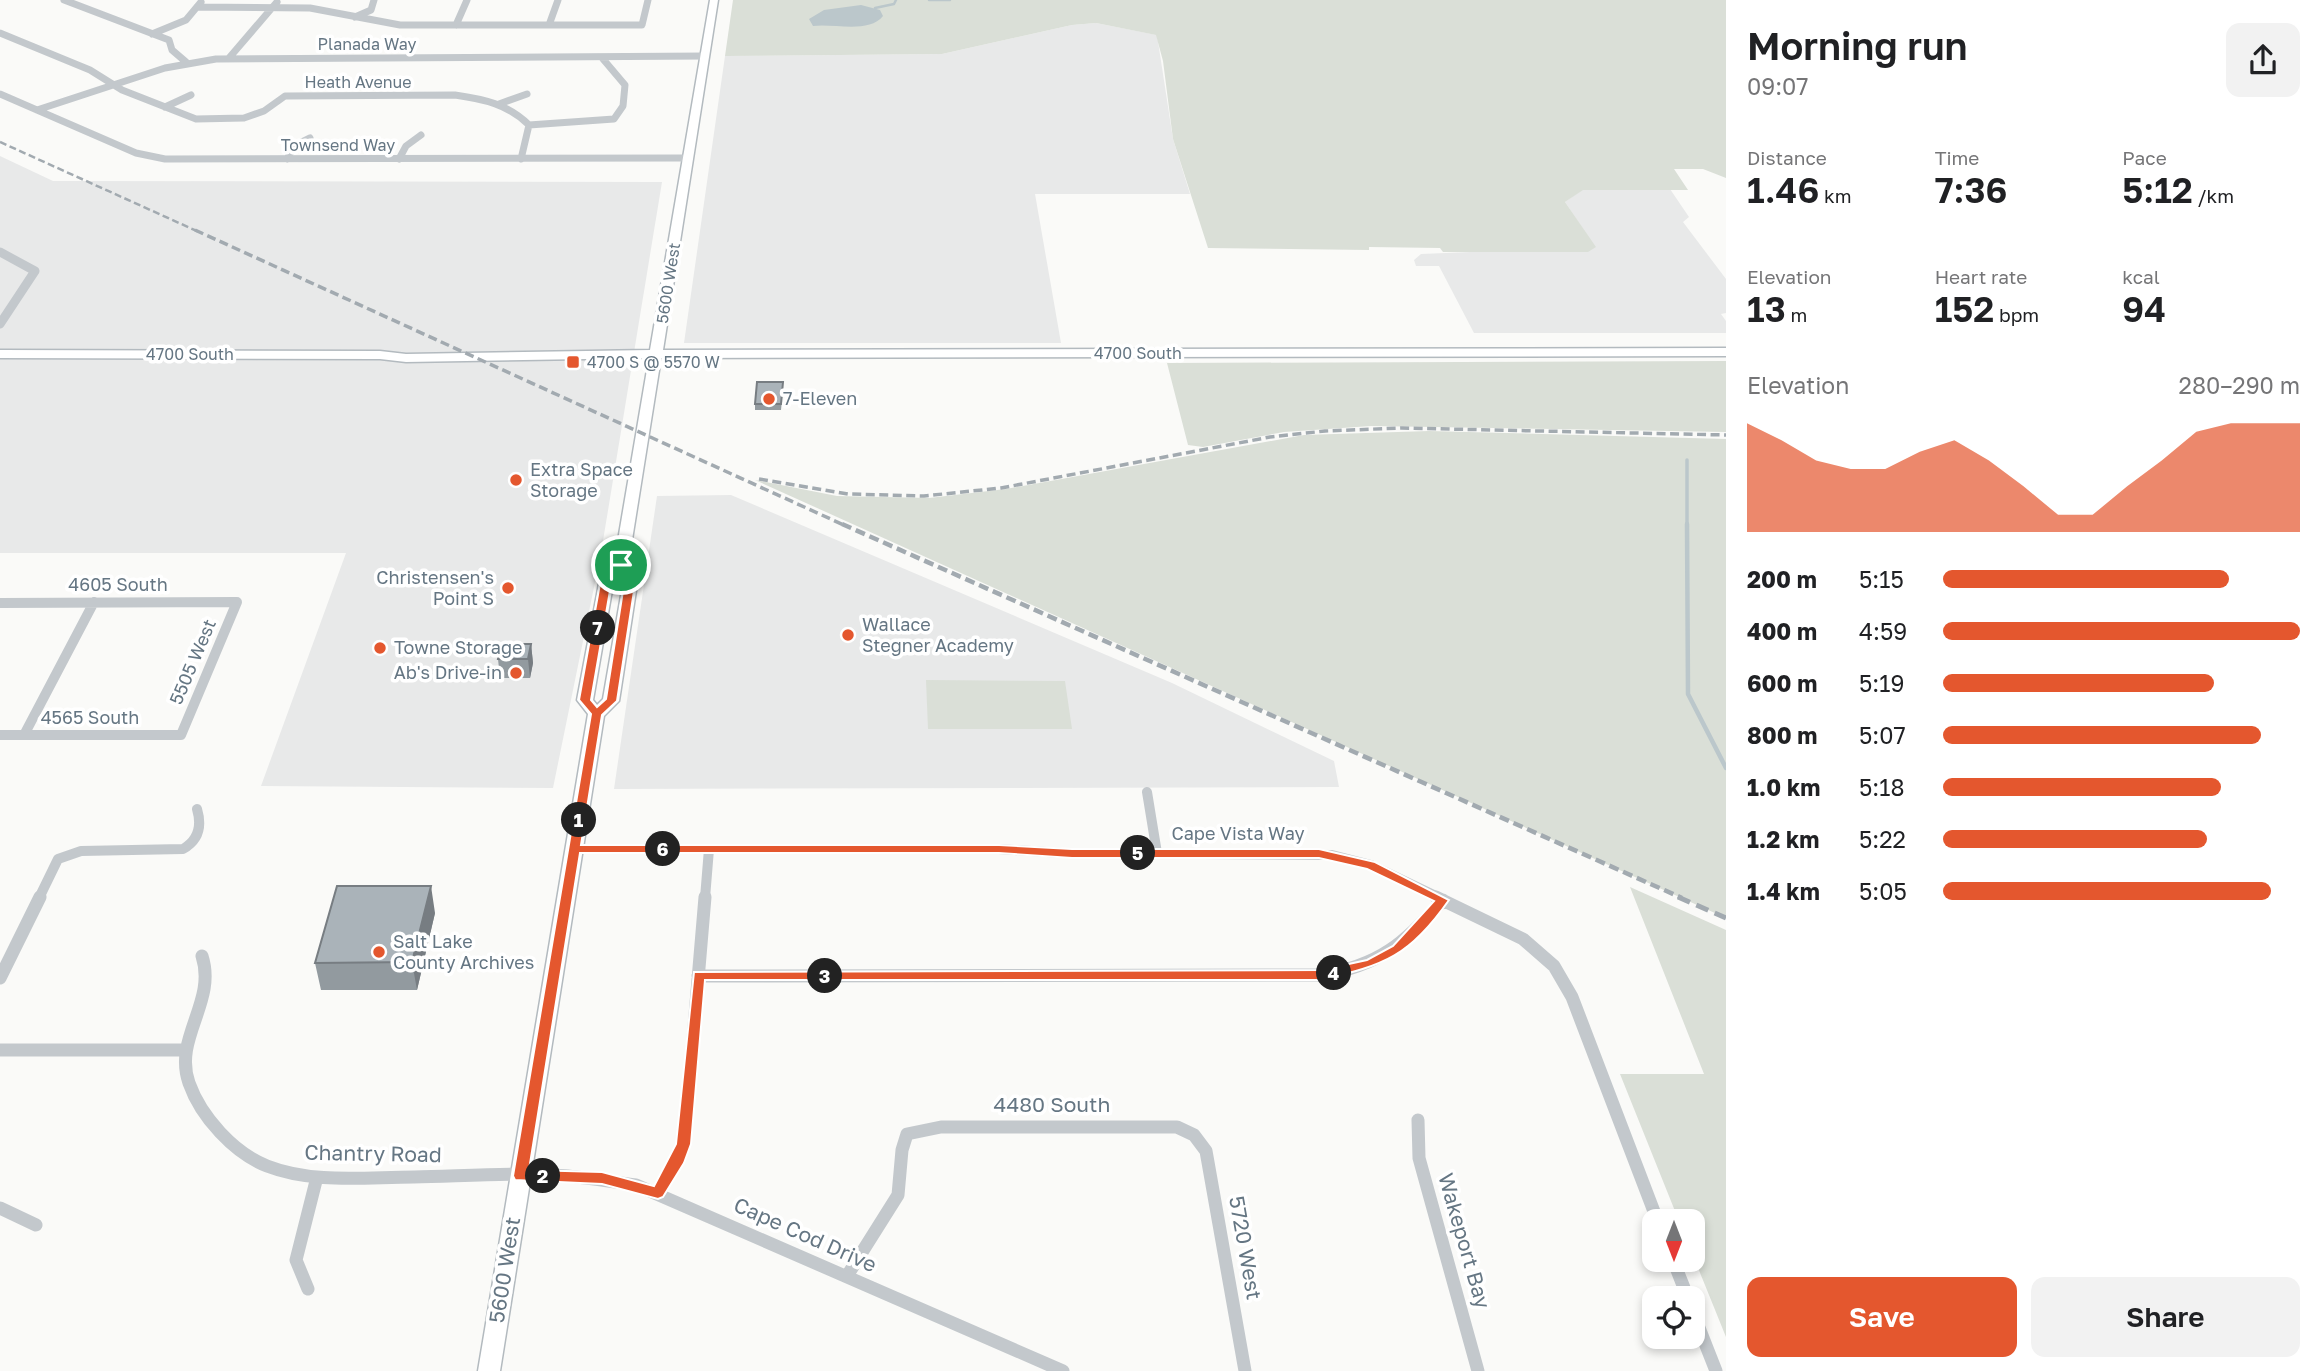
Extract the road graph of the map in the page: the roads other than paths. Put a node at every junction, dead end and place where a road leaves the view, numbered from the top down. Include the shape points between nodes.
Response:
1 (64, 0) edge
2 (203, 0) edge
3 (279, 0) edge
4 (374, 0) edge
5 (467, 0) edge
6 (558, 0) edge
7 (648, 0) edge
8 (714, 0) edge
9 (197, 7) junction
10 (274, 7) junction
11 (355, 17) junction
12 (456, 25) junction
13 (548, 25) junction
14 (0, 33) edge
15 (152, 34) junction
16 (705, 55) junction
17 (229, 58) junction
18 (603, 59) junction
19 (186, 62) junction
20 (111, 85) junction
21 (0, 94) edge
22 (527, 94) dead end
23 (191, 95) dead end
24 (499, 104) junction
25 (166, 107) junction
26 (37, 110) junction
27 (529, 125) junction
28 (421, 135) dead end
29 (310, 138) dead end
30 (688, 158) junction
31 (287, 159) junction
32 (400, 159) junction
33 (521, 159) junction
34 (0, 252) edge
35 (0, 324) edge
36 (1726, 352) edge
37 (0, 354) edge
38 (657, 354) junction
39 (621, 565) junction
40 (94, 602) junction
41 (237, 602) joint
42 (0, 603) edge
43 (596, 714) junction
44 (0, 735) edge
45 (24, 735) junction
46 (181, 735) joint
47 (1147, 792) dead end
48 (197, 808) dead end
49 (574, 849) junction
50 (709, 849) junction
51 (1157, 853) junction
52 (1443, 900) junction
53 (202, 956) dead end
54 (698, 976) junction
55 (0, 978) edge
56 (0, 1050) edge
57 (185, 1051) junction
58 (1419, 1121) dead end
59 (1195, 1135) joint
60 (521, 1176) junction
61 (317, 1177) junction
62 (658, 1193) junction
63 (0, 1208) edge
64 (1653, 1209) edge
65 (36, 1225) dead end
66 (847, 1276) junction
67 (308, 1289) dead end
68 (1705, 1343) edge
69 (489, 1371) edge
70 (1063, 1371) edge
71 (1245, 1371) edge
72 (1478, 1371) edge
73 (1716, 1371) edge

1 - 15 street
2 - 9 street
3 - 10 street
4 - 11 street via 371,10
5 - 12 street
6 - 13 street
7 - 13 street via 642,25
8 - 16 main road, 5600 West
9 - 10 street
9 - 15 street via 186,20
10 - 11 street via 324,9
10 - 17 street
11 - 12 street via 387,24
12 - 13 street
14 - 20 street, Heath Avenue via 90,70
15 - 19 street via 169,40 172,50
16 - 18 street, Planada Way
16 - 30 main road, 5600 West
17 - 18 street, Planada Way
17 - 19 street, Planada Way
18 - 27 street via 617,71 626,89 621,114 614,119
19 - 20 street, Planada Way
20 - 25 street, Heath Avenue
20 - 26 street, Planada Way
21 - 26 street, Townsend Way
22 - 24 street
23 - 25 street
24 - 25 street, Heath Avenue via 464,96 285,96 255,115 215,121 188,117
24 - 27 street, Heath Avenue
26 - 31 street, Townsend Way via 147,156
27 - 33 street
28 - 32 street via 406,146
29 - 31 street via 294,146
30 - 33 street, Townsend Way
30 - 38 main road, 5600 West
31 - 32 street, Townsend Way
32 - 33 street, Townsend Way
34 - 35 street via 35,271
36 - 38 main road, 4700 South
37 - 38 main road, 4700 South via 419,358
38 - 39 main road, 5600 West
39 - 43 main road, 5600 West via 631,578 611,701
39 - 43 main road, 5600 West via 607,578 585,700
40 - 41 street, 4605 South
40 - 42 street, 4605 South
40 - 45 street
41 - 46 street, 5505 West
43 - 49 main road, 5600 West
44 - 45 street, 4565 South
45 - 46 street, 4565 South
47 - 51 street
48 - 55 street via 199,830 194,842 183,849 81,851 58,859
49 - 50 street, Cape Vista Way
49 - 60 main road, 5600 West
50 - 51 street, Cape Vista Way
50 - 54 street
51 - 52 street, Cape Vista Way via 1332,855 1371,865
52 - 54 street via 1398,949 1370,964 1321,975
52 - 64 street, Cape Vista Way via 1523,939 1562,975
53 - 57 street via 209,977
54 - 62 street via 684,1144
56 - 57 street
57 - 61 street, Chantry Road via 184,1068 193,1094 237,1147 271,1167
58 - 72 street, Wakeport Bay via 1419,1158
59 - 66 street, 4480 South via 1163,1125 941,1127 907,1134 898,1195
59 - 71 street, 5720 West via 1208,1157
60 - 61 street, Chantry Road
60 - 62 street, Cape Cod Drive via 602,1178
60 - 69 main road, 5600 West
61 - 67 street via 296,1261
62 - 66 street, Cape Cod Drive
63 - 65 street
66 - 70 street, Cape Cod Drive
68 - 73 street

